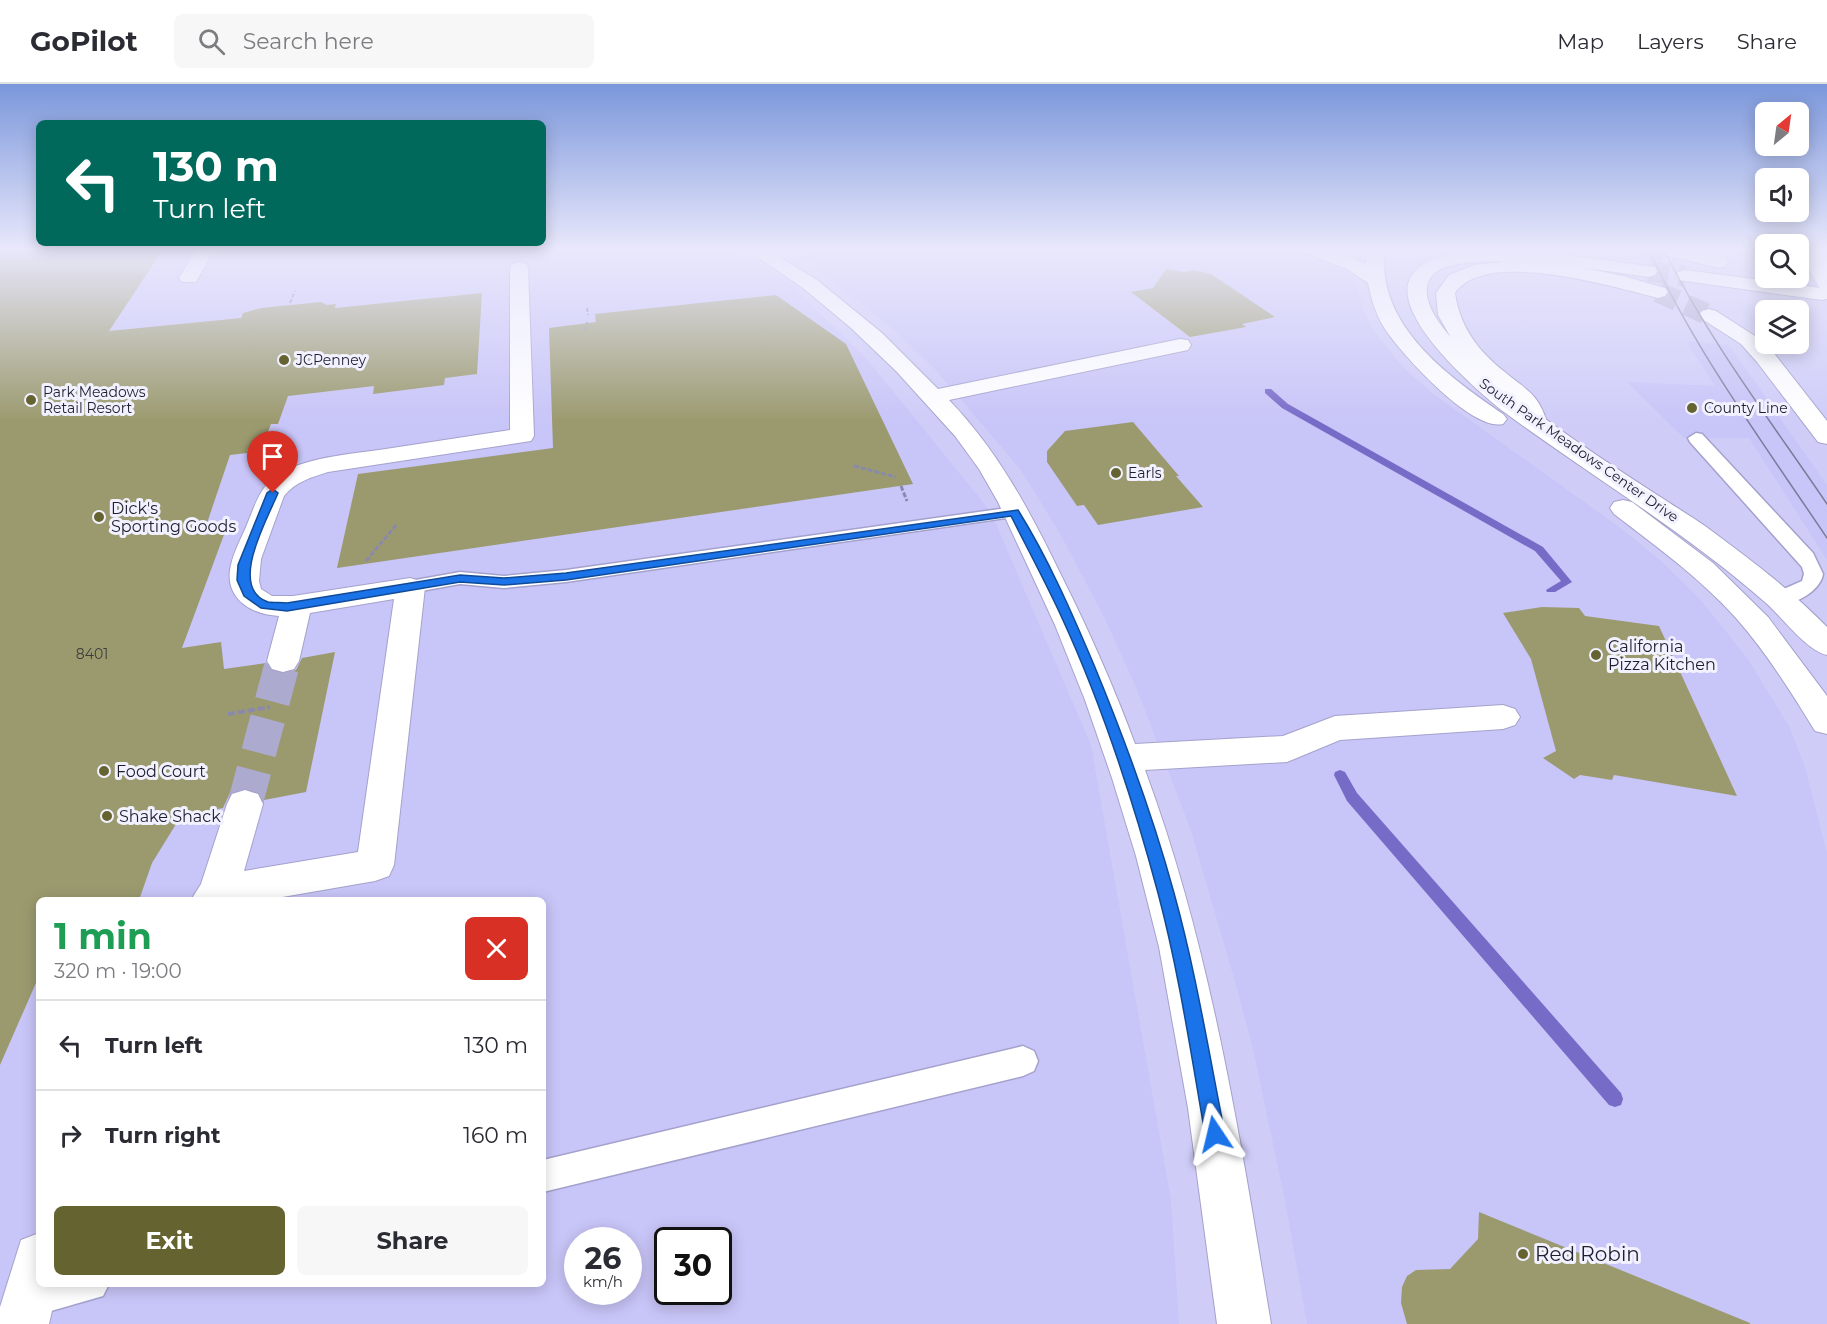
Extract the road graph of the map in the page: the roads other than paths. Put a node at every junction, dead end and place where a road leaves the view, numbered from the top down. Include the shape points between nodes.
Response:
1 (520, 306) edge
2 (837, 306) edge
3 (1383, 306) edge
4 (1422, 306) edge
5 (1446, 306) edge
6 (1709, 315) tunnel mouth
7 (1180, 345) dead end
8 (933, 397) junction
9 (1535, 422) junction
10 (1827, 437) edge
11 (1696, 438) dead end
12 (1014, 512) junction
13 (410, 587) junction
14 (1779, 599) junction
15 (297, 605) junction
16 (1827, 645) edge
17 (283, 661) tunnel mouth
18 (1503, 717) dead end
19 (1827, 722) edge
20 (1122, 758) junction
21 (245, 804) tunnel mouth
22 (215, 896) edge
23 (1023, 1061) dead end
24 (546, 1175) edge
25 (73, 1287) edge
26 (30, 1294) edge
27 (1244, 1324) edge

1 - 15 main road via 522,436 325,465 294,476 273,493 244,565 243,580 248,593 265,605
2 - 8 main road via 867,330
3 - 19 main road, South Park Meadows Center Drive via 1413,352 1472,403 1597,489 1718,583 1786,660
4 - 9 main road, South Park Meadows Center Drive via 1461,363
5 - 9 main road via 1460,336 1484,364 1526,399
6 - 10 main road via 1748,340 1765,357
7 - 8 main road
8 - 12 main road via 980,451
9 - 14 main road, South Park Meadows Center Drive via 1695,532
11 - 14 lane via 1814,568 1812,582
12 - 13 lane via 566,576 504,582 460,578
12 - 20 main road via 1068,618
13 - 15 main road
13 - 22 main road via 375,865
14 - 16 main road, South Park Meadows Center Drive
15 - 17 main road
18 - 20 main road via 1335,728 1287,748
20 - 27 main road via 1166,894 1195,1020
21 - 22 main road
23 - 24 lane
25 - 26 lane

